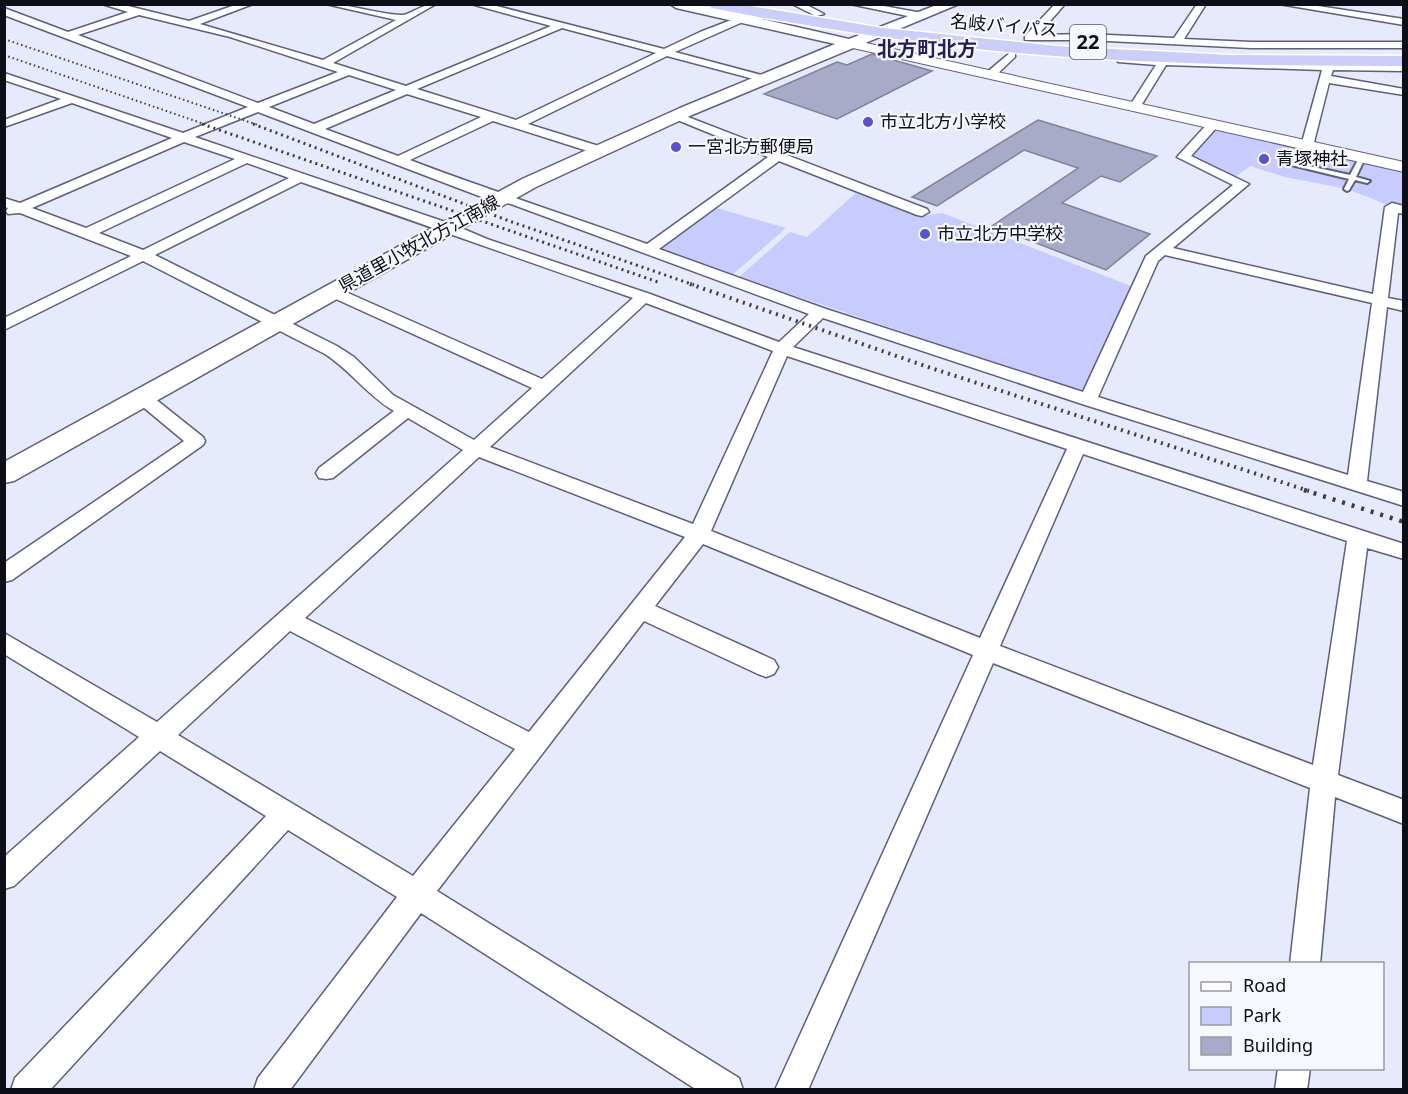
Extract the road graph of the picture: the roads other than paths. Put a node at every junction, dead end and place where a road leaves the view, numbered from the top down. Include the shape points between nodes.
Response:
1 (106, 4) edge
2 (249, 4) edge
3 (330, 4) edge
4 (432, 4) edge
5 (475, 4) edge
6 (676, 4) edge
7 (712, 4) edge
8 (796, 4) edge
9 (854, 4) edge
10 (953, 4) edge
11 (1061, 4) edge
12 (1202, 4) edge
13 (1283, 4) edge
14 (353, 6) edge
15 (160, 7) dead end
16 (888, 7) edge
17 (766, 9) edge
18 (4, 11) edge
19 (140, 13) junction
20 (819, 14) junction
21 (922, 16) junction
22 (405, 19) junction
23 (742, 19) junction
24 (1404, 22) edge
25 (189, 24) junction
26 (561, 25) junction
27 (897, 25) junction
28 (1343, 25) edge
29 (876, 33) junction
30 (66, 36) junction
31 (848, 43) junction
32 (1176, 43) junction
33 (1404, 45) edge
34 (1020, 47) junction
35 (664, 52) junction
36 (1404, 52) edge
37 (1404, 61) edge
38 (1163, 62) junction
39 (325, 63) junction
40 (1404, 68) edge
41 (350, 71) junction
42 (1327, 73) junction
43 (990, 75) junction
44 (4, 76) edge
45 (765, 79) junction
46 (408, 89) junction
47 (1404, 92) edge
48 (73, 99) junction
49 (260, 106) junction
50 (1135, 107) junction
51 (493, 116) junction
52 (676, 117) junction
53 (4, 124) edge
54 (518, 124) junction
55 (1213, 125) junction
56 (316, 128) junction
57 (184, 137) junction
58 (1307, 146) junction
59 (598, 150) junction
60 (778, 156) junction
61 (1362, 158) junction
62 (246, 159) junction
63 (400, 160) junction
64 (1286, 163) dead end
65 (1404, 167) edge
66 (300, 177) junction
67 (1352, 178) junction
68 (1366, 181) dead end
69 (1347, 189) dead end
70 (500, 198) junction
71 (1394, 204) edge
72 (10, 208) edge
73 (922, 212) dead end
74 (449, 228) junction
75 (88, 233) junction
76 (648, 250) junction
77 (1162, 250) junction
78 (144, 255) junction
79 (333, 292) junction
80 (644, 297) junction
81 (1379, 300) junction
82 (1404, 306) edge
83 (820, 312) junction
84 (277, 323) junction
85 (4, 325) edge
86 (782, 349) junction
87 (545, 387) junction
88 (143, 398) junction
89 (1088, 400) junction
90 (407, 410) junction
91 (1077, 447) junction
92 (476, 449) junction
93 (326, 473) dead end
94 (4, 474) edge
95 (1357, 484) junction
96 (1404, 499) edge
97 (699, 534) junction
98 (1358, 538) junction
99 (1404, 552) edge
100 (4, 574) edge
101 (640, 609) junction
102 (287, 619) junction
103 (4, 642) edge
104 (987, 651) junction
105 (766, 667) dead end
106 (159, 734) junction
107 (533, 746) junction
108 (1324, 781) junction
109 (1404, 812) edge
110 (286, 813) junction
111 (4, 876) edge
112 (417, 894) junction
113 (1305, 962) edge
114 (1294, 1070) edge
115 (27, 1089) edge
116 (270, 1089) edge
117 (727, 1089) edge
118 (791, 1089) edge
119 (1292, 1089) edge

1 - 19 street
2 - 25 street
3 - 14 street
4 - 22 street
5 - 26 street
6 - 23 main road
7 - 17 highway, 名岐バイパス / 22
8 - 20 street
9 - 16 street
10 - 21 main road, 県道里小牧北方江南線
11 - 34 street
12 - 32 street
13 - 28 street
14 - 22 street
15 - 19 street
16 - 21 street
17 - 20 highway, 名岐バイパス / 22
17 - 29 highway, 名岐バイパス / 22
18 - 30 street
19 - 25 street
19 - 30 street
20 - 27 highway, 名岐バイパス / 22
21 - 27 main road, 県道里小牧北方江南線
22 - 39 street
23 - 31 main road
23 - 35 street
24 - 28 street
25 - 39 street
26 - 35 street
26 - 46 street
27 - 29 main road, 県道里小牧北方江南線
27 - 34 highway, 名岐バイパス / 22
28 - 32 street
28 - 33 street
29 - 31 main road, 県道里小牧北方江南線
29 - 34 highway, 名岐バイパス / 22
30 - 49 street
31 - 43 street
31 - 45 main road, 県道里小牧北方江南線
32 - 34 street via 1087,37
34 - 36 highway, 名岐バイパス / 22 via 1127,45 1242,51
34 - 37 highway, 名岐バイパス / 22 via 1261,60
34 - 38 street via 1090,58
34 - 43 street
35 - 45 street
35 - 54 street
38 - 42 street
38 - 50 street
39 - 41 street
40 - 42 street
41 - 46 street
41 - 49 street
42 - 47 street
42 - 58 street
43 - 50 street
44 - 48 street
45 - 52 main road, 県道里小牧北方江南線
46 - 51 street
46 - 56 street
48 - 53 street
48 - 57 street
49 - 56 street
49 - 57 street
50 - 55 street
51 - 54 street
51 - 63 street
52 - 59 main road, 県道里小牧北方江南線
52 - 60 street
54 - 59 street
55 - 58 street
55 - 77 street via 1183,157 1242,184
56 - 63 street
57 - 62 street
57 - 72 street
58 - 61 street
59 - 70 main road, 県道里小牧北方江南線
60 - 73 street
60 - 76 street
61 - 65 street
61 - 67 lane
62 - 66 street
62 - 75 street
63 - 70 street
64 - 67 lane
66 - 74 street
66 - 78 street
67 - 68 lane
67 - 69 lane
70 - 74 main road, 県道里小牧北方江南線
70 - 76 street
71 - 81 street
72 - 75 street
74 - 79 main road, 県道里小牧北方江南線
74 - 80 street
75 - 78 street
76 - 83 street
77 - 81 street
77 - 89 street via 1151,260
78 - 84 street
78 - 85 street
79 - 84 main road, 県道里小牧北方江南線
79 - 87 street
80 - 86 street
80 - 87 street
81 - 82 street
81 - 95 street
83 - 86 street
83 - 89 street
84 - 88 main road, 県道里小牧北方江南線
84 - 90 street via 348,361 387,399
86 - 91 street
86 - 97 street
87 - 92 street
88 - 94 main road, 県道里小牧北方江南線
88 - 100 street via 196,441
89 - 95 street
90 - 92 street
90 - 93 street
91 - 98 street
91 - 104 street
92 - 97 street
92 - 102 street
95 - 96 street
97 - 101 street
97 - 104 street
98 - 99 street
98 - 108 street
101 - 105 street
101 - 107 street
102 - 106 street
102 - 107 street
103 - 106 street
104 - 108 street
104 - 118 street
106 - 110 street
106 - 111 street
107 - 112 street
108 - 109 street
108 - 113 street
110 - 112 street
110 - 115 street
112 - 116 street
112 - 117 street
114 - 119 street

